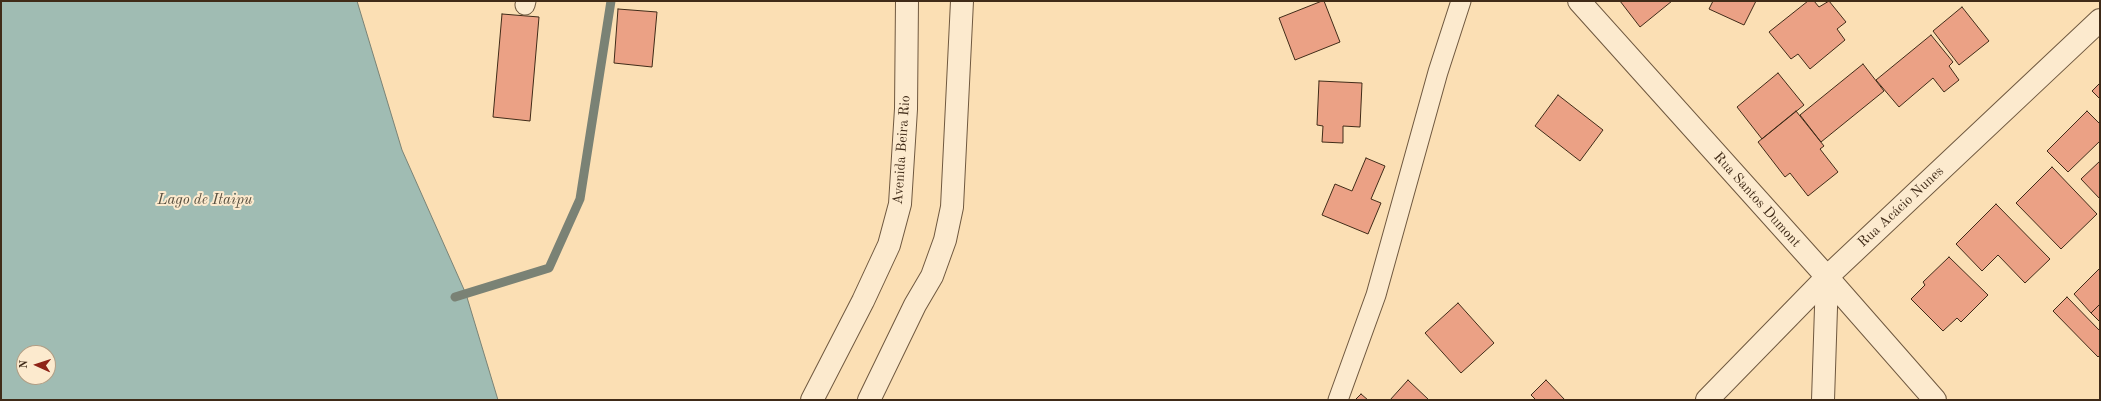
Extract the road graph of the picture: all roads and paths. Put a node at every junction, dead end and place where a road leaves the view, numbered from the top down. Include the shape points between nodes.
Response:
1 (907, 1) edge
2 (962, 1) edge
3 (1461, 1) edge
4 (1579, 1) edge
5 (2100, 20) edge
6 (1827, 277) junction
7 (812, 400) edge
8 (869, 400) edge
9 (1338, 400) edge
10 (1707, 400) edge
11 (1822, 400) edge
12 (1935, 400) edge

1 - 7 street, Avenida Beira Rio via 906,109 900,204 889,245 863,302
2 - 8 street via 952,207 945,240 932,276 915,305
3 - 9 lane via 1438,72 1376,295
4 - 6 street, Rua Santos Dumont
5 - 6 street, Rua Acácio Nunes
6 - 10 street, Rua Acácio Nunes
6 - 11 street
6 - 12 street, Rua Santos Dumont

